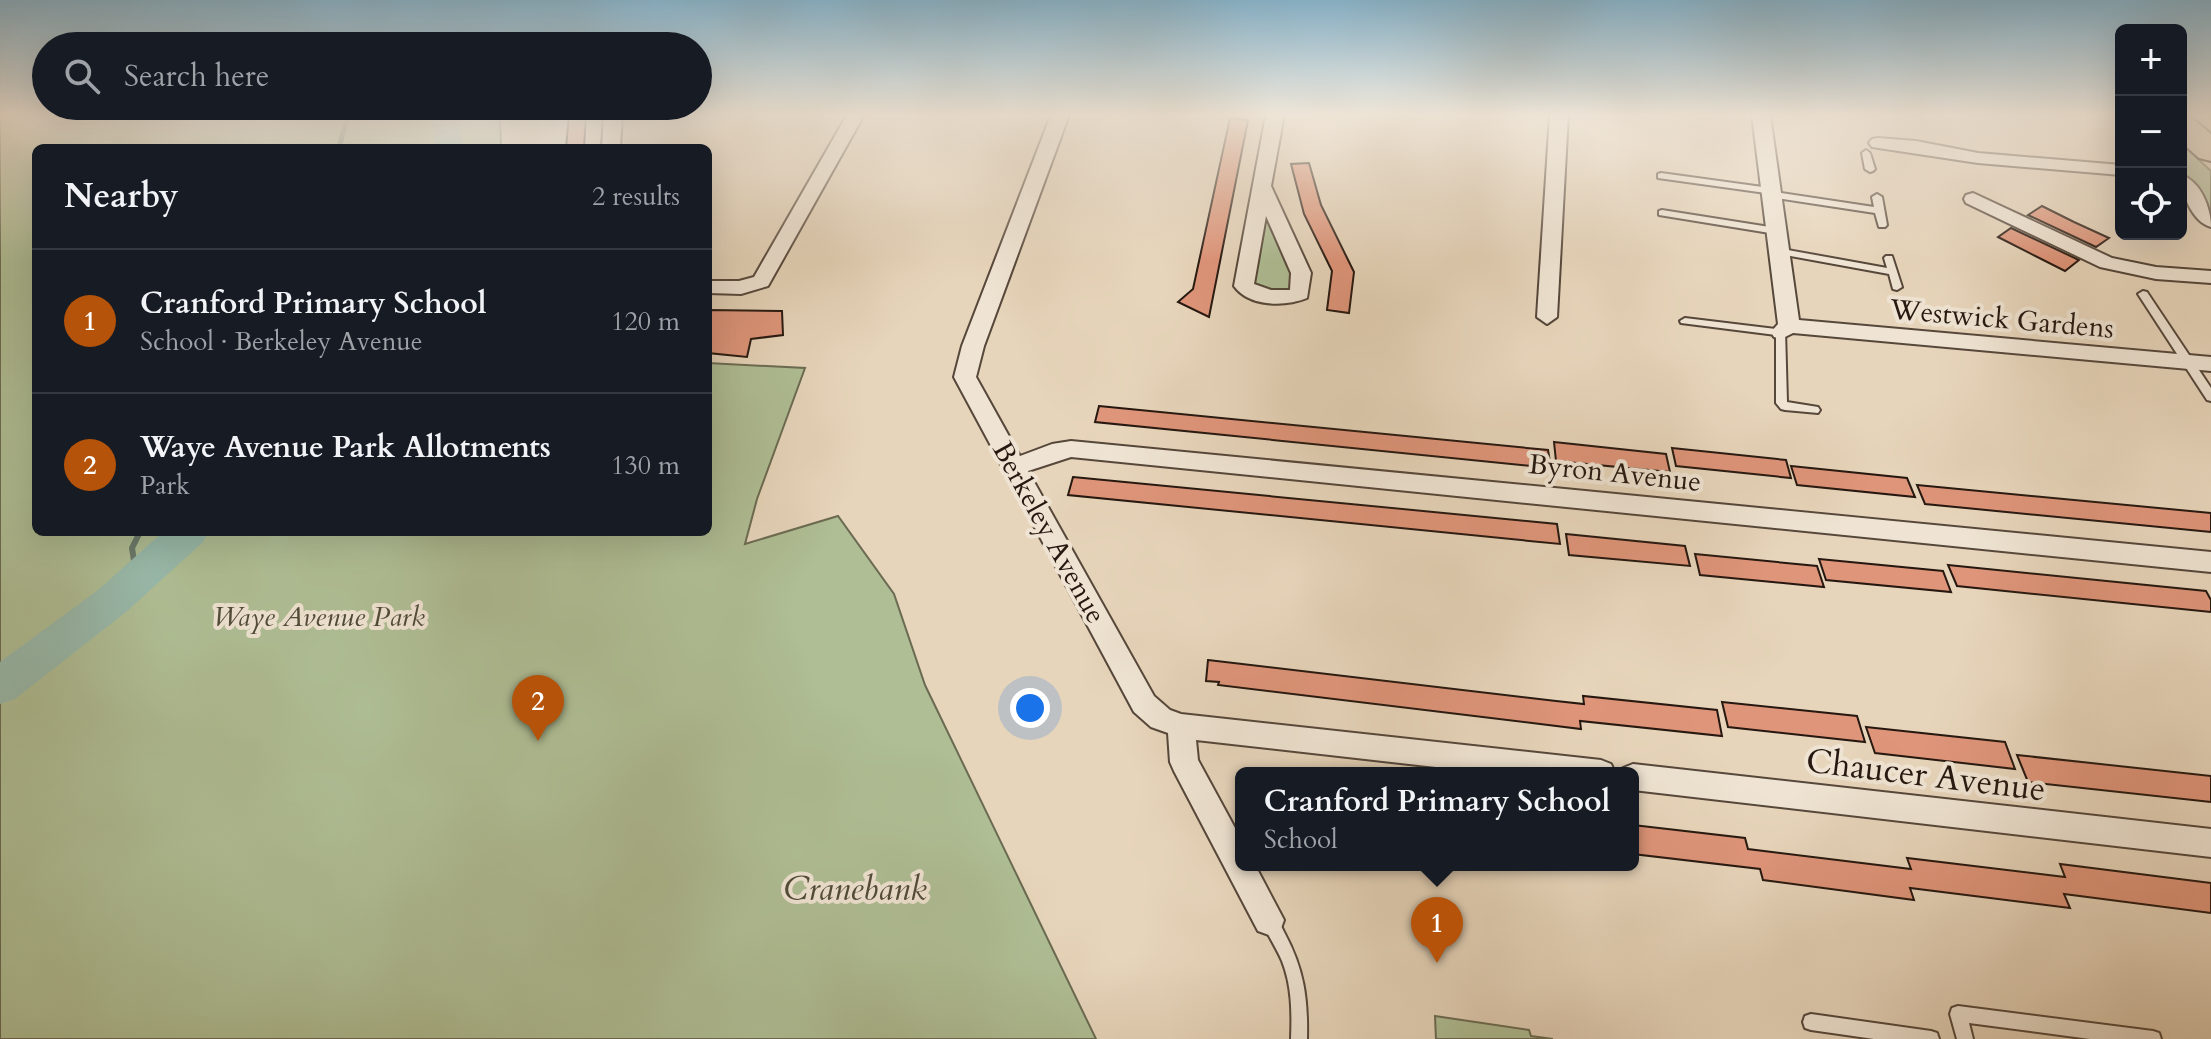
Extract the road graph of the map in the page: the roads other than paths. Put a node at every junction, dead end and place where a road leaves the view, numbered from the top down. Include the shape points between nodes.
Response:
1 (828, 163) edge
2 (1042, 163) edge
3 (1267, 163) edge
4 (1556, 163) edge
5 (1767, 163) edge
6 (1874, 163) edge
7 (2043, 163) edge
8 (1870, 169) dead end
9 (2115, 169) edge
10 (1661, 176) dead end
11 (1263, 187) junction
12 (2187, 189) edge
13 (1770, 192) junction
14 (1877, 197) dead end
15 (1973, 199) dead end
16 (1880, 211) junction
17 (1662, 213) dead end
18 (2211, 221) edge
19 (1882, 225) dead end
20 (1776, 231) junction
21 (1777, 251) junction
22 (1889, 258) dead end
23 (1893, 272) junction
24 (2211, 277) edge
25 (712, 287) edge
26 (1897, 287) dead end
27 (2143, 294) dead end
28 (1547, 317) dead end
29 (1685, 321) dead end
30 (1785, 329) junction
31 (2187, 362) junction
32 (2211, 364) edge
33 (2211, 397) edge
34 (1814, 410) dead end
35 (1015, 467) junction
36 (2211, 562) edge
37 (1181, 726) junction
38 (1547, 767) edge
39 (1639, 778) edge
40 (2211, 843) edge
41 (1235, 857) edge
42 (1243, 871) edge
43 (1269, 920) joint
44 (1811, 1022) dead end
45 (1299, 1039) edge
46 (1931, 1039) edge
47 (1965, 1039) edge
48 (2153, 1039) edge

1 - 25 street via 761,281 741,288
2 - 35 street, Berkeley Avenue via 965,372
3 - 11 street
4 - 28 street
5 - 13 street
6 - 8 lane
7 - 9 street
10 - 13 lane
11 - 11 street via 1244,286 1253,293 1296,296 1301,273
12 - 18 street
13 - 16 lane
13 - 20 street
14 - 16 lane
15 - 24 street via 2107,263
16 - 19 lane
17 - 20 lane
20 - 21 street
21 - 23 lane
21 - 30 street
22 - 23 lane
23 - 26 lane
27 - 31 lane
29 - 30 lane
30 - 31 street, Westwick Gardens
30 - 34 lane via 1782,403
31 - 32 street, Westwick Gardens
31 - 33 lane
35 - 36 street, Byron Avenue via 1071,449
35 - 37 street, Berkeley Avenue via 1144,704 1161,719
37 - 38 street
37 - 41 street via 1184,762
39 - 40 street, Chaucer Avenue
42 - 43 street
43 - 45 lane via 1289,954 1301,991
44 - 46 lane
47 - 48 lane via 1958,1014

